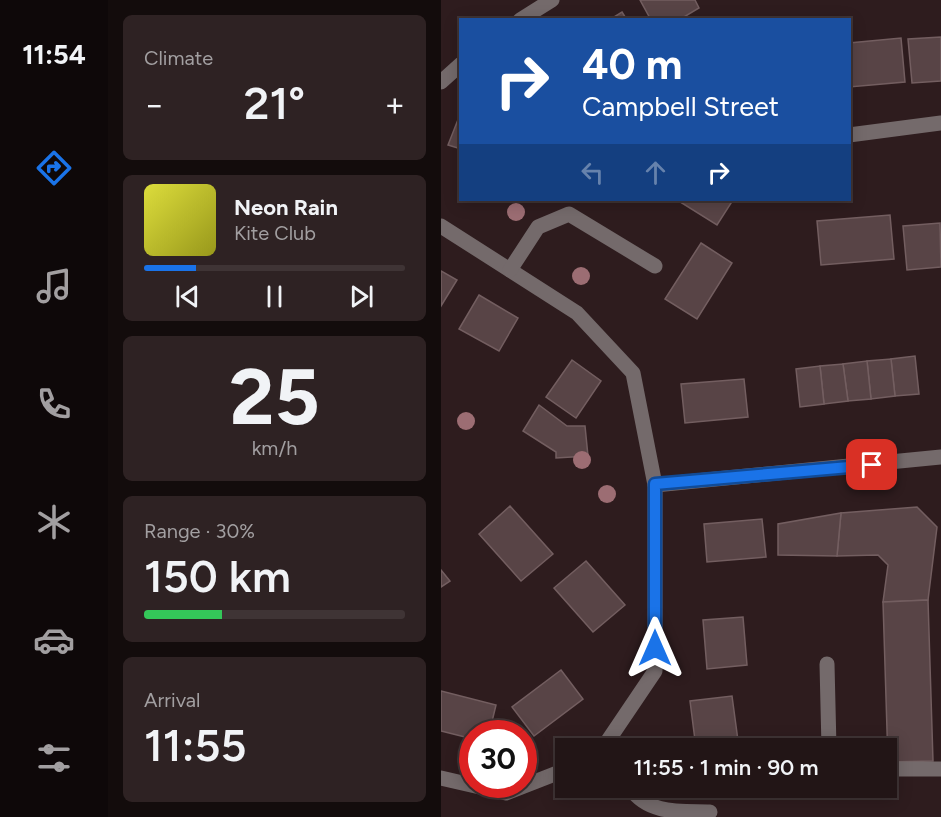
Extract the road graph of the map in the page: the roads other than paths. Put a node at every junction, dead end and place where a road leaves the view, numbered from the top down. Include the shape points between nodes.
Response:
1 (552, 0) edge
2 (523, 18) edge
3 (459, 66) edge
4 (441, 82) edge
5 (941, 123) edge
6 (851, 135) edge
7 (441, 226) edge
8 (655, 266) dead end
9 (510, 270) junction
10 (941, 457) edge
11 (655, 484) junction
12 (827, 664) dead end
13 (610, 738) edge
14 (829, 738) edge
15 (897, 769) edge
16 (941, 769) edge
17 (555, 774) edge
18 (441, 778) edge
19 (637, 798) edge
20 (710, 812) dead end

1 - 2 street
3 - 4 street
5 - 6 street
7 - 9 street
8 - 9 street via 569,214 538,227
9 - 11 street via 577,313 633,373
10 - 11 street
11 - 13 street via 655,671
12 - 14 street
15 - 16 street
17 - 18 street via 506,793
19 - 20 street via 659,810

